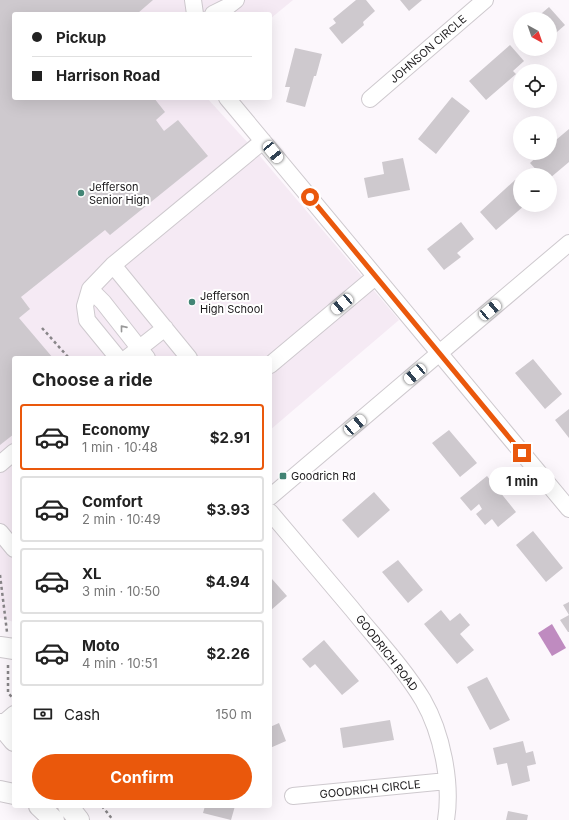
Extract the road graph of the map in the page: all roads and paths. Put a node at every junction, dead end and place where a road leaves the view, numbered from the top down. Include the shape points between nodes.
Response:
1 (192, 0) edge
2 (236, 0) edge
3 (485, 0) edge
4 (195, 12) edge
5 (217, 12) edge
6 (370, 99) dead end
7 (229, 100) edge
8 (263, 141) junction
9 (569, 243) edge
10 (114, 265) junction
11 (375, 276) junction
12 (90, 290) junction
13 (42, 328) dead end
14 (165, 328) junction
15 (143, 353) edge
16 (440, 353) junction
17 (67, 356) edge
18 (116, 356) edge
19 (133, 356) edge
20 (187, 356) edge
21 (272, 363) edge
22 (12, 454) edge
23 (0, 464) edge
24 (272, 495) edge
25 (569, 510) edge
26 (272, 514) edge
27 (0, 532) edge
28 (12, 547) edge
29 (0, 575) edge
30 (7, 648) edge
31 (12, 698) edge
32 (12, 716) edge
33 (0, 725) edge
34 (12, 739) edge
35 (447, 781) junction
36 (0, 791) edge
37 (12, 794) edge
38 (293, 796) dead end
39 (41, 808) edge
40 (70, 808) edge
41 (104, 808) edge
42 (54, 820) edge
43 (79, 820) edge
44 (113, 820) edge
45 (446, 820) edge

1 - 4 street
2 - 5 street
3 - 6 street, JOHNSON CIRCLE
7 - 8 street
8 - 10 street
8 - 11 street
9 - 16 street
10 - 12 street
10 - 14 street
11 - 16 street
11 - 21 street
15 -> 12 street
12 - 18 street via 85,306 87,320
13 - 17 path
14 - 15 street
14 - 20 street
15 - 19 street
16 - 24 street
16 - 25 street
22 - 23 street
26 - 35 street, GOODRICH ROAD via 402,669 423,701 438,735
27 - 28 street
29 - 30 path
30 - 31 path via 8,693
32 - 33 street
33 - 34 main road
35 - 38 street, GOODRICH CIRCLE
35 - 45 street, GOODRICH ROAD
36 - 37 main road
39 - 42 main road
40 - 43 main road
41 - 44 path

